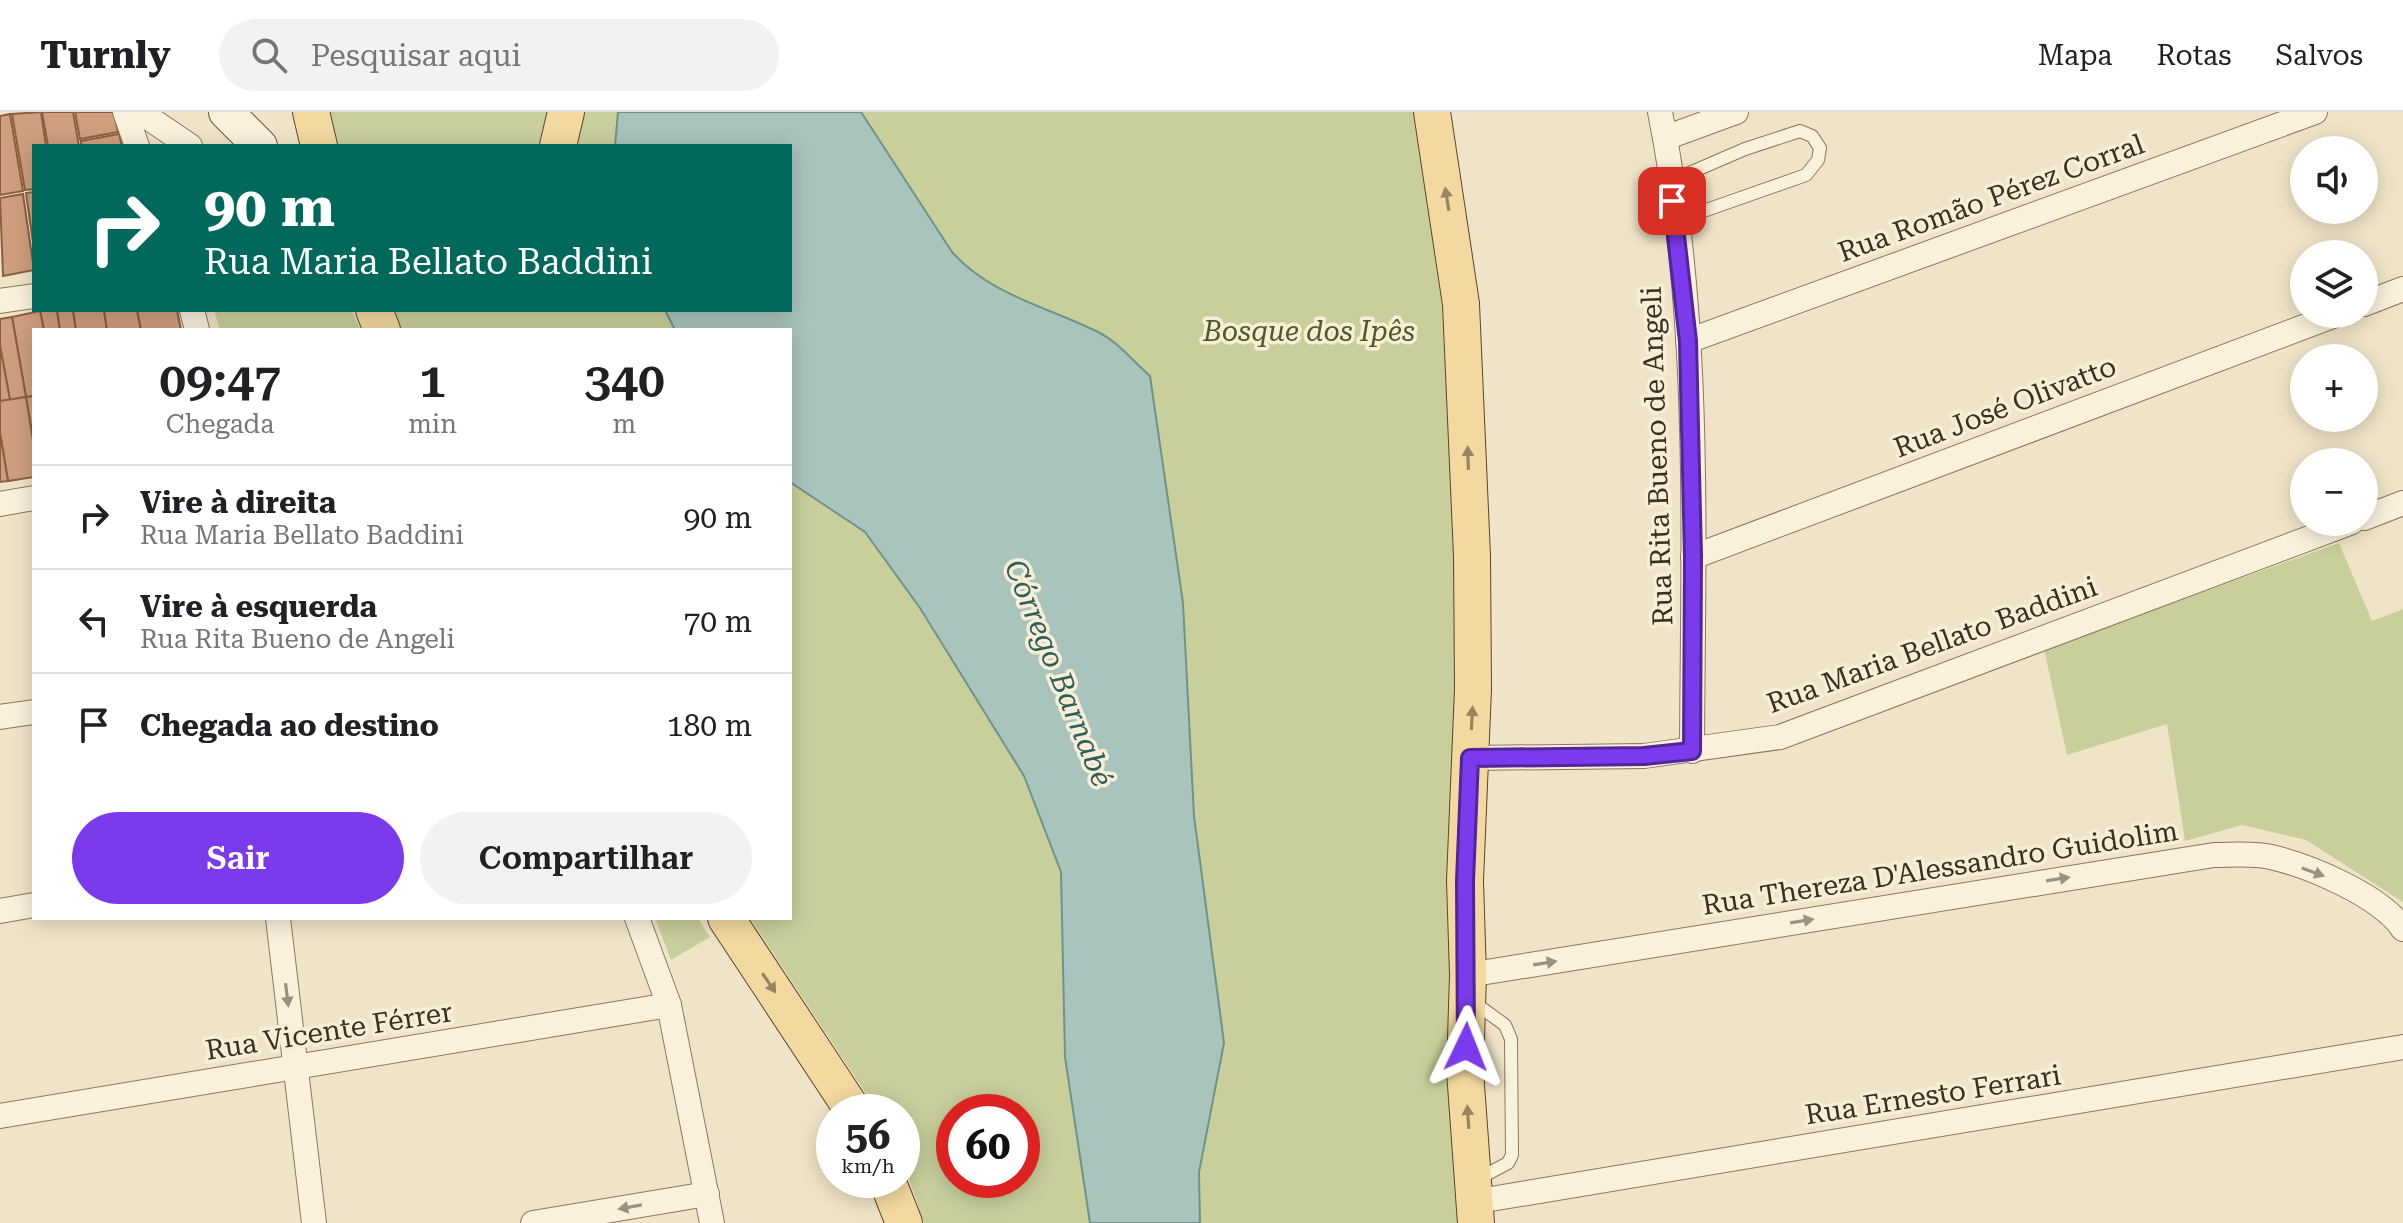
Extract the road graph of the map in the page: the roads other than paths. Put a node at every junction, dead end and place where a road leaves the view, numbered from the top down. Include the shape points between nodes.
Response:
1 (125, 112) edge
2 (140, 112) edge
3 (226, 112) edge
4 (311, 112) edge
5 (566, 112) edge
6 (1432, 112) edge
7 (1660, 112) edge
8 (1736, 112) edge
9 (2315, 112) edge
10 (1665, 138) junction
11 (136, 144) edge
12 (187, 144) edge
13 (258, 144) edge
14 (319, 144) edge
15 (558, 144) edge
16 (1670, 182) junction
17 (1675, 221) junction
18 (2403, 289) edge
19 (32, 296) edge
20 (2378, 299) edge
21 (0, 301) edge
22 (2301, 328) edge
23 (1688, 341) junction
24 (32, 498) edge
25 (2403, 503) edge
26 (0, 504) edge
27 (2378, 513) edge
28 (2315, 536) edge
29 (1693, 557) junction
30 (32, 712) edge
31 (0, 717) edge
32 (1692, 751) junction
33 (1470, 758) junction
34 (32, 905) edge
35 (0, 911) edge
36 (278, 920) edge
37 (638, 920) edge
38 (727, 920) edge
39 (2403, 929) edge
40 (1468, 986) junction
41 (669, 1005) junction
42 (2403, 1047) edge
43 (296, 1067) junction
44 (842, 1094) edge
45 (0, 1116) edge
46 (707, 1194) junction
47 (894, 1198) edge
48 (1474, 1202) edge
49 (314, 1223) edge
50 (533, 1223) edge
51 (712, 1223) edge
52 (904, 1223) edge

1 - 11 street
2 - 12 street
3 - 13 main road
4 - 14 main road
5 - 15 main road
33 -> 6 main road via 1472,556 1461,304
7 - 10 street, Rua Rita Bueno de Angeli
8 - 10 street
9 - 23 street, Rua Romão Pérez Corral
10 - 16 street, Rua Rita Bueno de Angeli
16 - 17 street, Rua Rita Bueno de Angeli
16 - 17 lane via 1800,131 1820,148 1806,175
17 - 23 street, Rua Rita Bueno de Angeli
18 - 20 street
19 - 21 street
22 - 29 street, Rua José Olivatto
23 - 29 street, Rua Rita Bueno de Angeli
24 - 26 street
25 - 27 street
28 - 32 street, Rua Maria Bellato Baddini via 1780,737
29 - 32 street, Rua Rita Bueno de Angeli
30 - 31 street
32 - 33 street, Rua Maria Bellato Baddini
33 - 40 main road
34 - 35 street
36 -> 43 street
37 - 41 street
38 -> 44 main road
40 -> 39 street, Rua Thereza D'Alessandro Guidolim via 2214,855 2270,856 2331,879 2387,909
40 - 48 main road via 1465,1071
41 - 43 street, Rua Vicente Férrer
41 - 46 street
42 - 48 street, Rua Ernesto Ferrari
43 - 45 street, Rua Vicente Férrer
43 - 49 street
46 -> 50 street
46 - 51 street
47 - 52 main road

